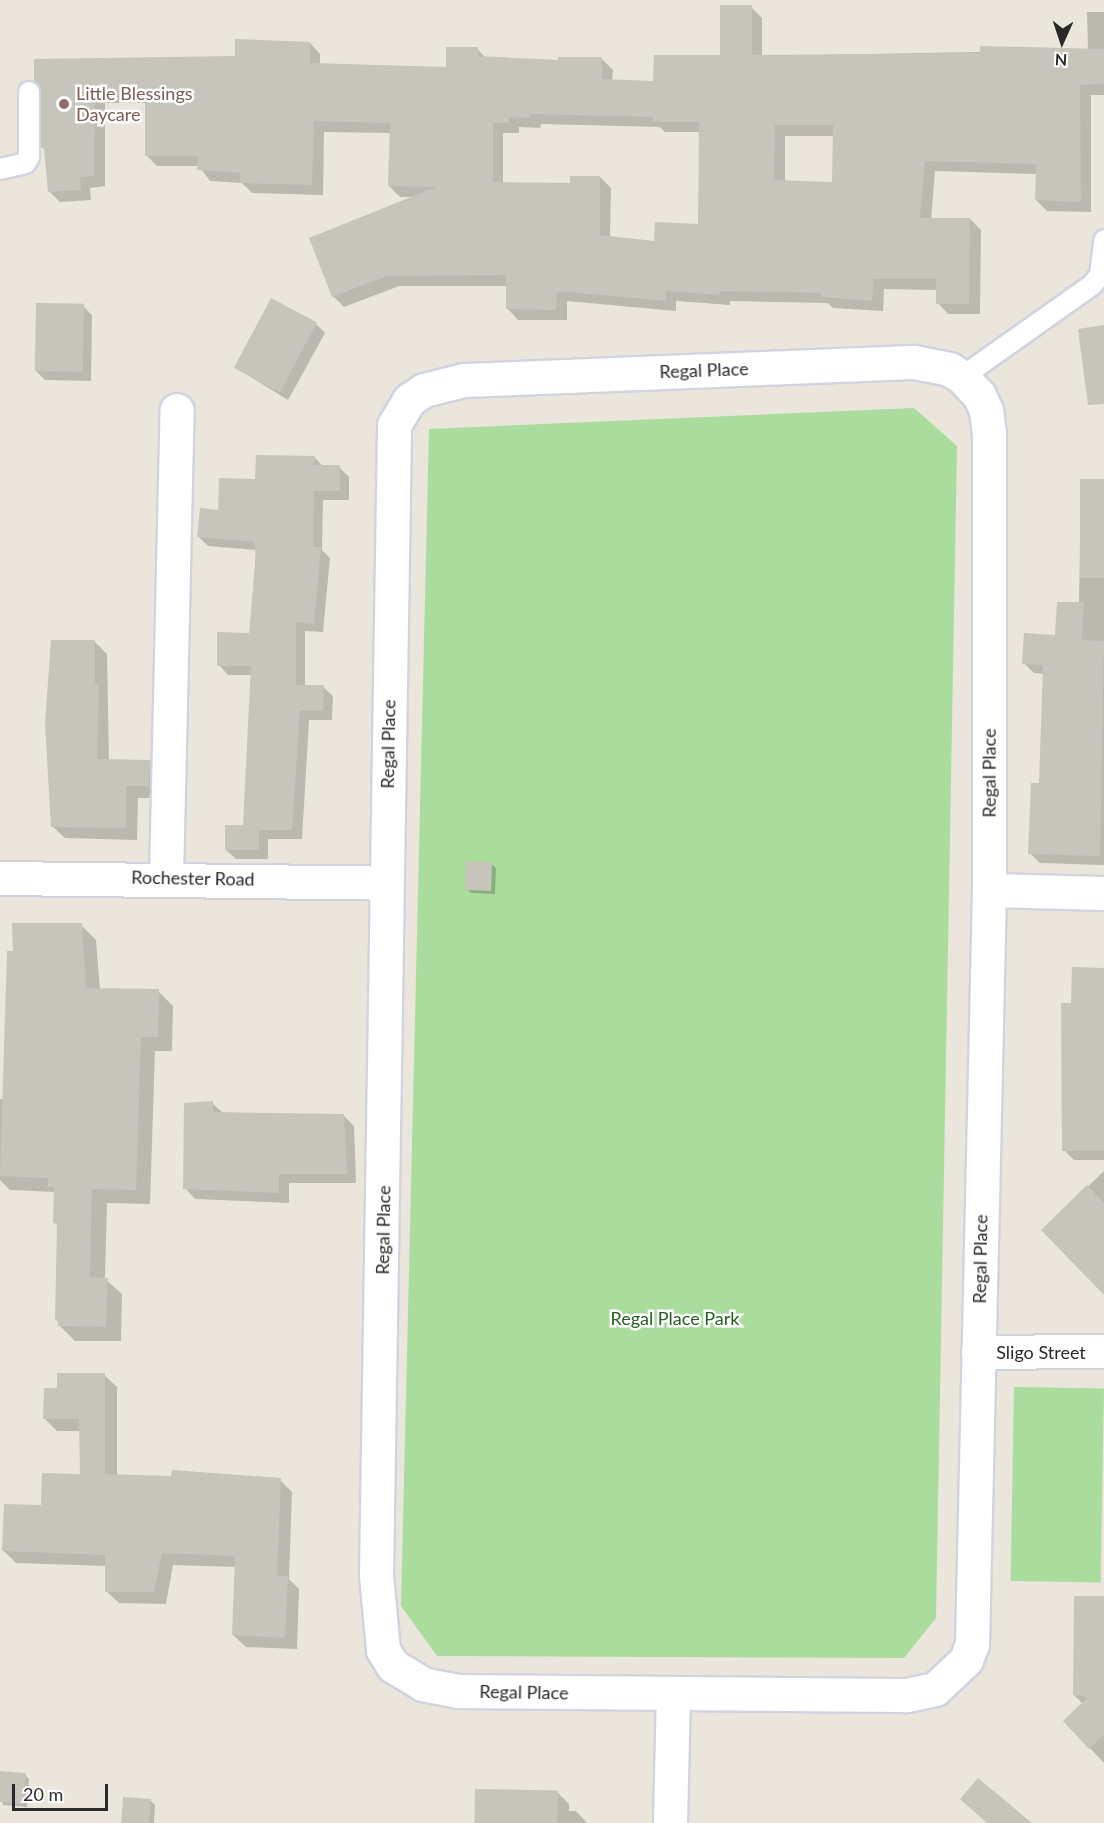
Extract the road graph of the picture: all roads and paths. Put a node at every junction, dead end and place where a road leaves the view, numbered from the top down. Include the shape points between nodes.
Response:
1 (29, 92) dead end
2 (0, 169) edge
3 (1104, 240) edge
4 (962, 376) junction
5 (177, 410) dead end
6 (166, 877) junction
7 (0, 878) edge
8 (386, 883) junction
9 (989, 890) junction
10 (1104, 893) edge
11 (1104, 1351) edge
12 (978, 1352) junction
13 (673, 1695) junction
14 (670, 1823) edge

1 - 2 lane via 29,157 25,163
3 - 4 lane via 1100,274 1092,285
4 - 8 street, Regal Place via 949,369 914,362 476,379 445,383 409,400 397,418 392,439
4 - 9 street, Regal Place via 979,394 989,433
5 - 6 street
6 - 7 street, Rochester Road
6 - 8 street, Rochester Road
8 - 13 street, Regal Place via 376,1575 383,1650 393,1666 408,1676 423,1684 458,1691
9 - 10 street
9 - 12 street, Regal Place
11 - 12 street, Sligo Street
12 - 13 street, Regal Place via 972,1644 966,1660 935,1689 906,1695
13 - 14 street

